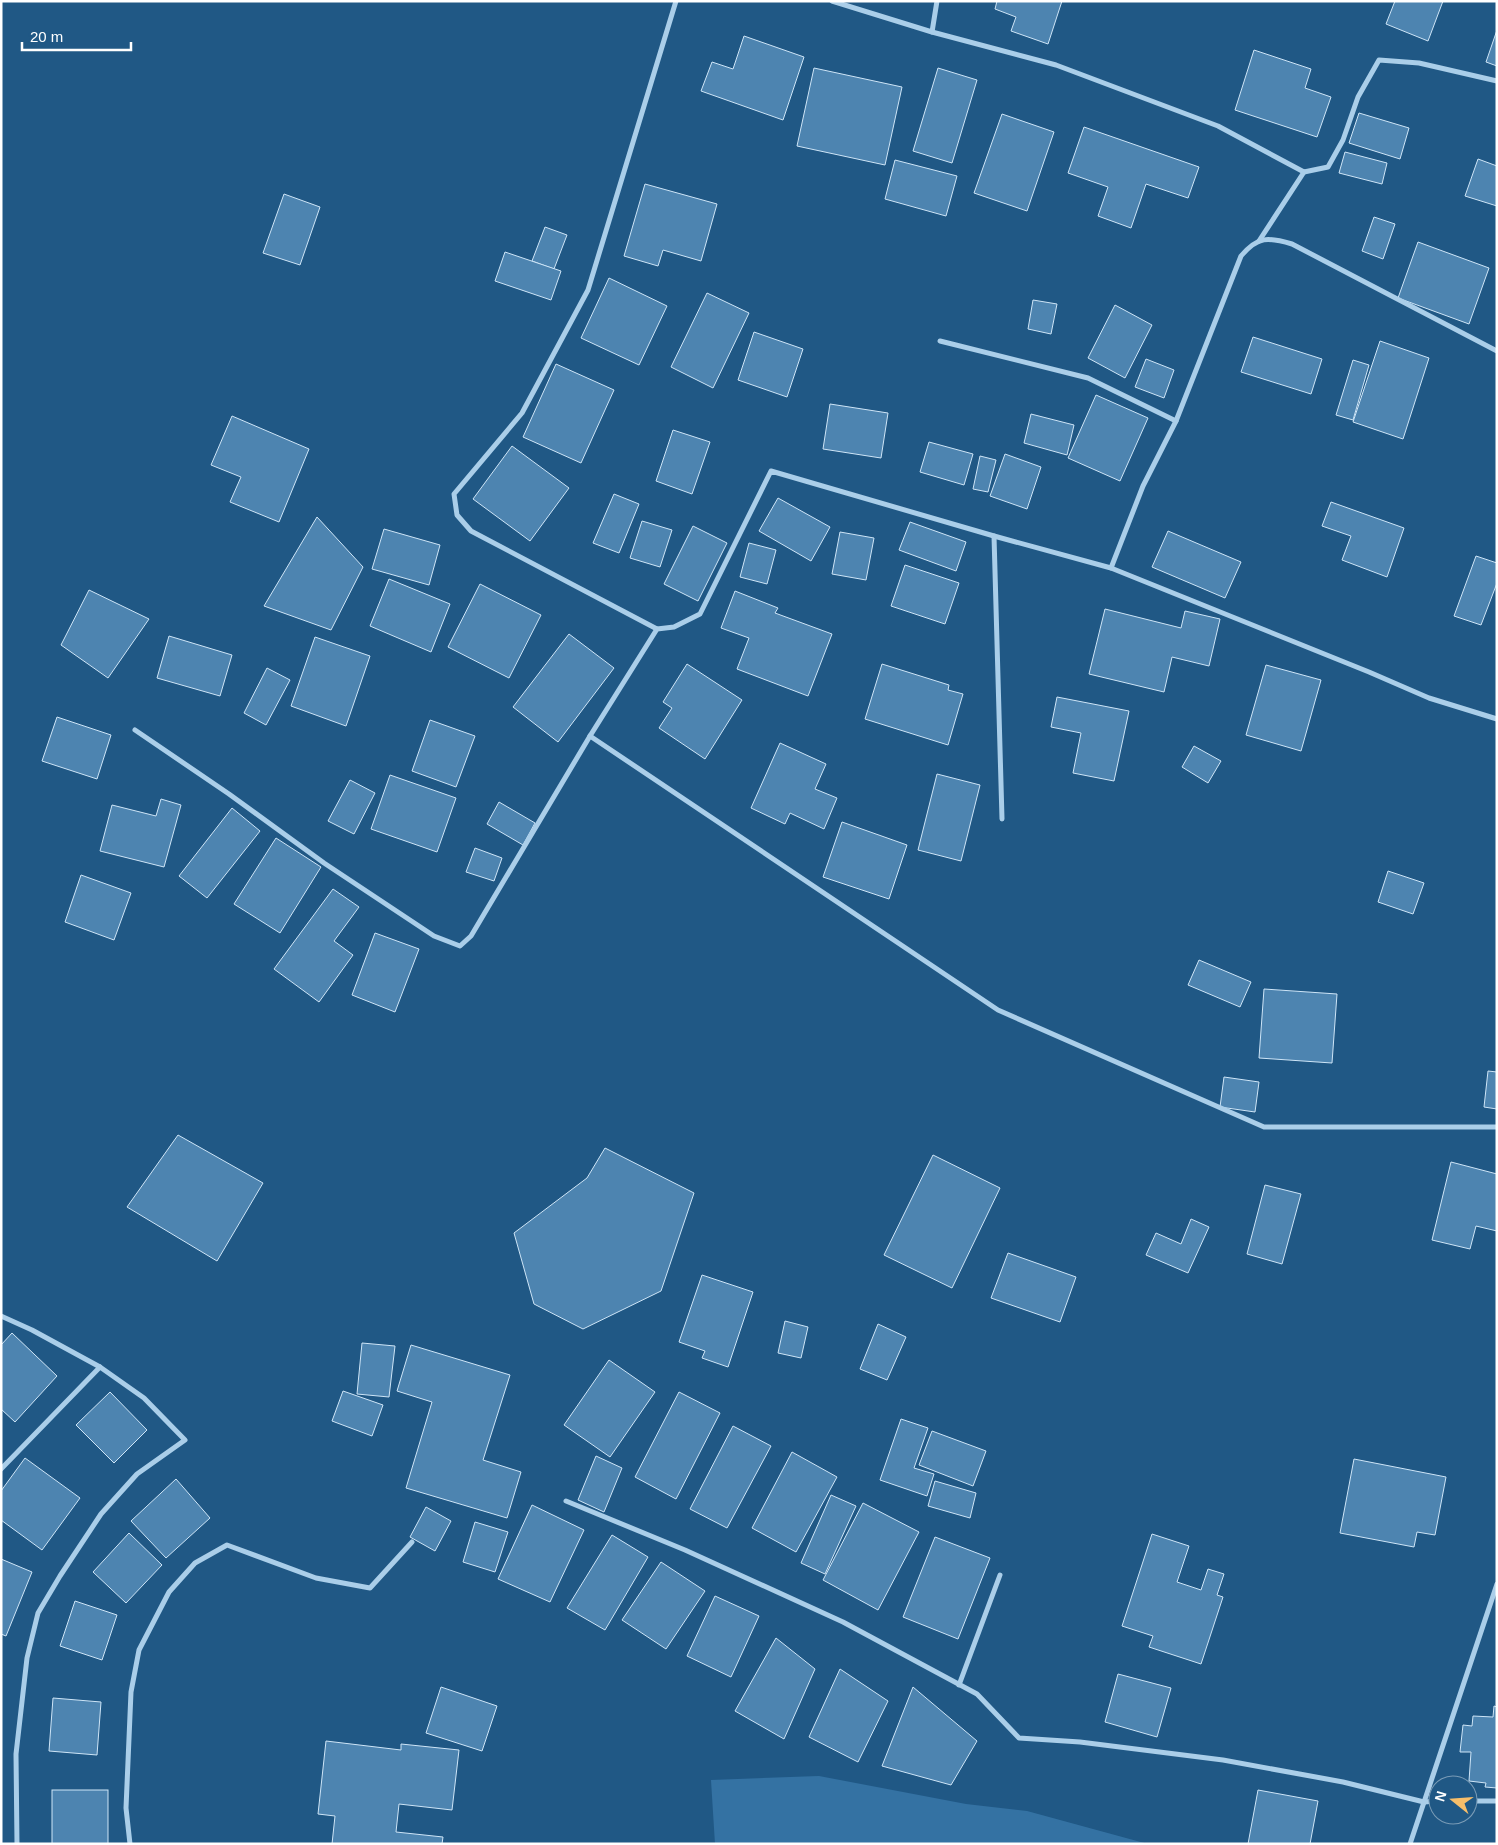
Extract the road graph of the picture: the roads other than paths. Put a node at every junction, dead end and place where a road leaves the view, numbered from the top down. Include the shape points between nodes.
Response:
1 (676, 1) edge
2 (832, 1) edge
3 (937, 1) edge
4 (932, 32) junction
5 (1497, 81) edge
6 (1304, 172) junction
7 (1259, 241) junction
8 (940, 341) dead end
9 (1497, 350) edge
10 (1176, 421) junction
11 (994, 536) junction
12 (1111, 568) junction
13 (657, 629) junction
14 (1497, 719) edge
15 (135, 730) dead end
16 (590, 736) junction
17 (1002, 819) dead end
18 (1497, 1127) edge
19 (1, 1316) edge
20 (100, 1368) junction
21 (1, 1469) edge
22 (566, 1501) dead end
23 (412, 1542) dead end
24 (1000, 1575) dead end
25 (1497, 1584) edge
26 (959, 1684) junction
27 (1478, 1801) edge
28 (1424, 1802) junction
29 (1428, 1802) edge
30 (1497, 1802) edge
31 (17, 1844) edge
32 (130, 1844) edge
33 (1410, 1844) edge

1 - 13 street via 588,290 522,413 454,494 457,514 471,532
2 - 4 street
3 - 4 street
4 - 6 street via 1056,65 1218,126
5 - 6 street via 1419,63 1379,60 1358,97 1343,140 1328,167
6 - 7 street
7 - 9 street via 1272,239 1292,244
7 - 10 street via 1250,245 1241,256
8 - 10 street via 1088,378
10 - 12 street via 1143,486
11 - 12 street
11 - 13 street via 771,471 700,614 674,627
11 - 17 street
12 - 14 street via 1428,698
13 - 16 street
15 - 16 street via 402,915 434,936 460,946 471,936
16 - 18 street via 998,1010 1264,1128
19 - 20 street
20 - 21 street
20 - 31 street via 144,1398 185,1440 137,1474 101,1514 38,1613 27,1658 16,1754
22 - 26 street via 685,1550 843,1622
23 - 32 street via 370,1588 316,1578 227,1545 195,1564 170,1592 139,1650 130,1692 126,1808
24 - 26 street
25 - 28 street
26 - 28 street via 977,1694 1019,1738 1080,1742 1223,1760 1343,1782
27 - 30 street
28 - 29 street
28 - 33 street

